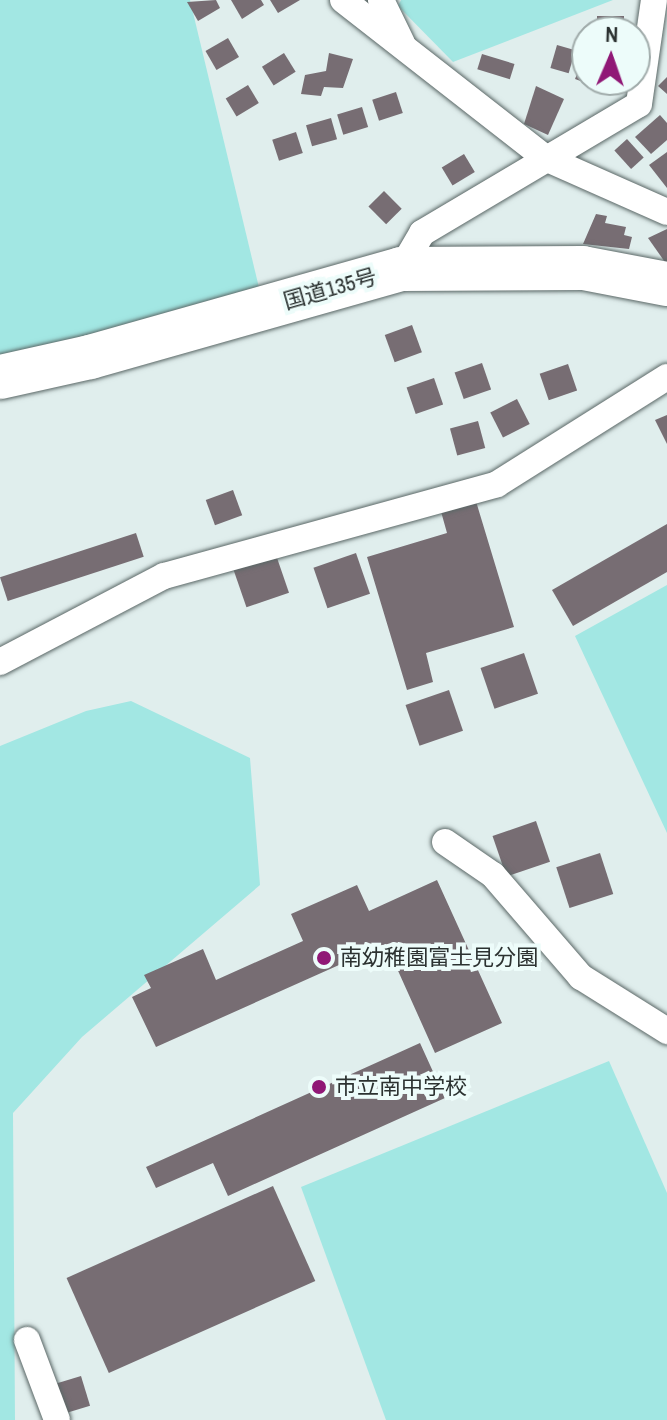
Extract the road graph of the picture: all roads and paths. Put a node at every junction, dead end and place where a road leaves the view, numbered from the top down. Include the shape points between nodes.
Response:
1 (343, 0) edge
2 (381, 0) edge
3 (654, 0) edge
4 (407, 52) junction
5 (545, 158) junction
6 (667, 212) edge
7 (401, 269) junction
8 (667, 284) edge
9 (0, 377) edge
10 (667, 377) edge
11 (0, 662) edge
12 (445, 842) dead end
13 (667, 1031) edge
14 (27, 1340) dead end
15 (57, 1420) edge

1 - 4 street
2 - 4 street
3 - 5 street via 639,104
4 - 5 street
5 - 6 street
5 - 7 street via 422,233
7 - 8 highway, 国道135号 via 583,268
7 - 9 highway, 国道135号 via 90,357
10 - 11 street via 497,484 164,576
12 - 13 street via 493,875 581,977
14 - 15 street

